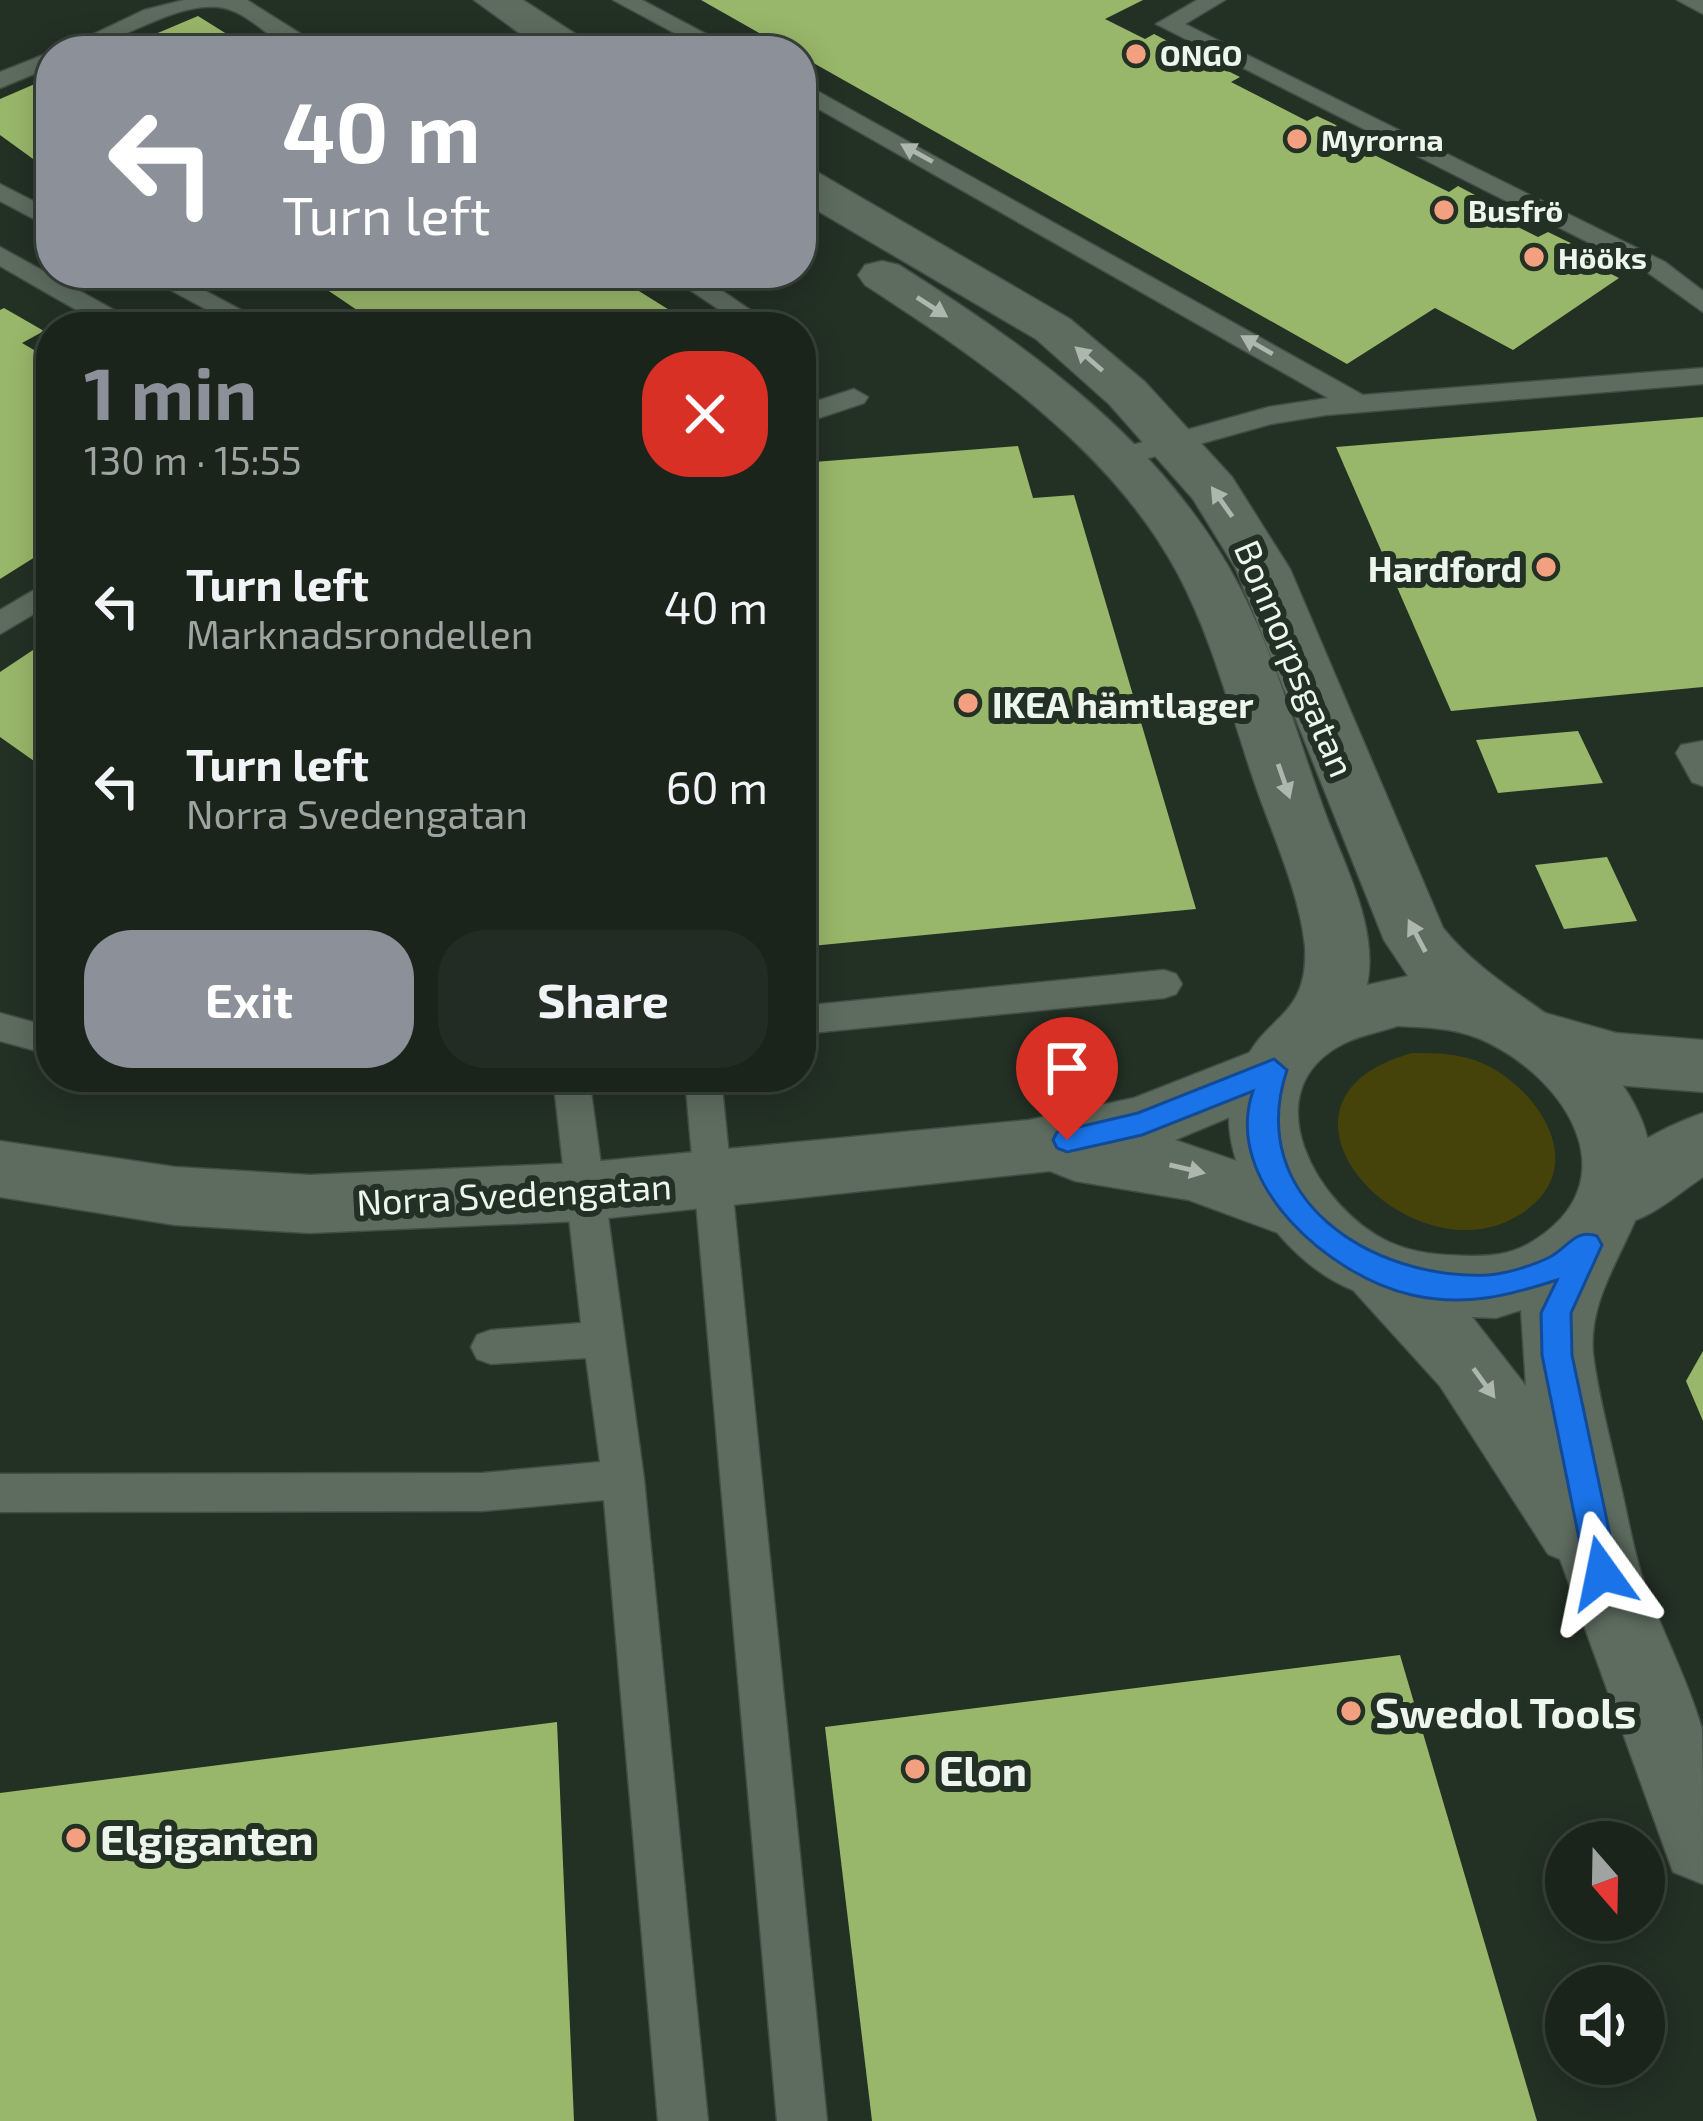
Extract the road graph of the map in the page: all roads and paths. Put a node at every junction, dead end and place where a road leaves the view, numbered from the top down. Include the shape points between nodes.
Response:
1 (214, 0) edge
2 (470, 0) edge
3 (624, 0) edge
4 (1214, 0) edge
5 (1688, 0) edge
6 (1703, 7) edge
7 (506, 9) edge
8 (106, 36) edge
9 (291, 36) edge
10 (549, 36) edge
11 (696, 36) edge
12 (36, 65) edge
13 (0, 81) edge
14 (816, 97) edge
15 (0, 191) edge
16 (816, 191) edge
17 (36, 211) edge
18 (816, 227) edge
19 (0, 255) edge
20 (36, 276) edge
21 (57, 288) edge
22 (182, 288) edge
23 (702, 288) edge
24 (1703, 304) edge
25 (98, 312) edge
26 (230, 312) edge
27 (740, 312) edge
28 (1703, 376) edge
29 (854, 397) dead end
30 (1358, 404) junction
31 (816, 410) edge
32 (1173, 441) junction
33 (1117, 458) junction
34 (36, 600) edge
35 (0, 624) edge
36 (1703, 752) edge
37 (1703, 774) edge
38 (1164, 984) dead end
39 (816, 1019) edge
40 (1514, 1027) junction
41 (0, 1028) edge
42 (36, 1037) edge
43 (1292, 1050) junction
44 (1703, 1066) edge
45 (572, 1092) edge
46 (704, 1092) edge
47 (1703, 1141) edge
48 (1030, 1148) junction
49 (0, 1169) edge
50 (713, 1180) junction
51 (580, 1192) junction
52 (1297, 1211) junction
53 (1600, 1222) junction
54 (1374, 1269) junction
55 (604, 1339) junction
56 (490, 1347) dead end
57 (622, 1479) junction
58 (0, 1493) edge
59 (1602, 1573) junction
60 (1703, 1842) edge
61 (683, 2121) edge
62 (802, 2121) edge

1 - 8 lane
1 - 9 lane via 239,5
2 - 7 street
3 - 11 lane
4 - 24 lane via 1168,24 1656,267
5 - 6 lane
7 - 10 street
12 - 13 lane
30 -> 14 lane
15 - 17 lane
32 -> 16 street, Bonnorpsgatan via 1053,329
18 -> 33 street, Bonnorpsgatan via 1027,373
19 - 20 lane
21 - 25 lane
22 - 26 lane
23 - 27 lane
28 - 30 lane
29 - 31 lane
30 - 32 lane
32 - 33 lane
40 -> 32 street, Bonnorpsgatan via 1442,973 1417,940 1263,569
33 -> 43 street, Bonnorpsgatan via 1166,513 1228,619 1335,930 1336,990
34 - 35 lane
36 - 37 lane via 1692,753
38 - 39 lane
40 - 43 street via 1465,1007 1397,1001 1365,1006
40 - 44 street via 1594,1058
40 - 53 street via 1560,1056 1602,1109 1618,1170
41 - 42 lane
43 - 48 street, Norra Svedengatan via 1142,1124
43 - 52 street via 1263,1103 1263,1139
45 - 51 lane
46 - 50 lane
47 - 53 street
48 - 50 street, Norra Svedengatan
48 -> 52 street, Norra Svedengatan via 1141,1159 1224,1178
49 - 51 street, Norra Svedengatan via 175,1196 310,1204
50 - 51 street, Norra Svedengatan
50 - 62 lane
51 - 55 lane
52 - 54 street
53 - 54 street via 1561,1266 1492,1288 1413,1282
53 - 59 street via 1556,1313 1557,1355
54 -> 59 street via 1485,1381
55 - 56 lane
55 - 57 lane
57 - 58 lane via 482,1492
57 - 61 lane
59 - 60 street

